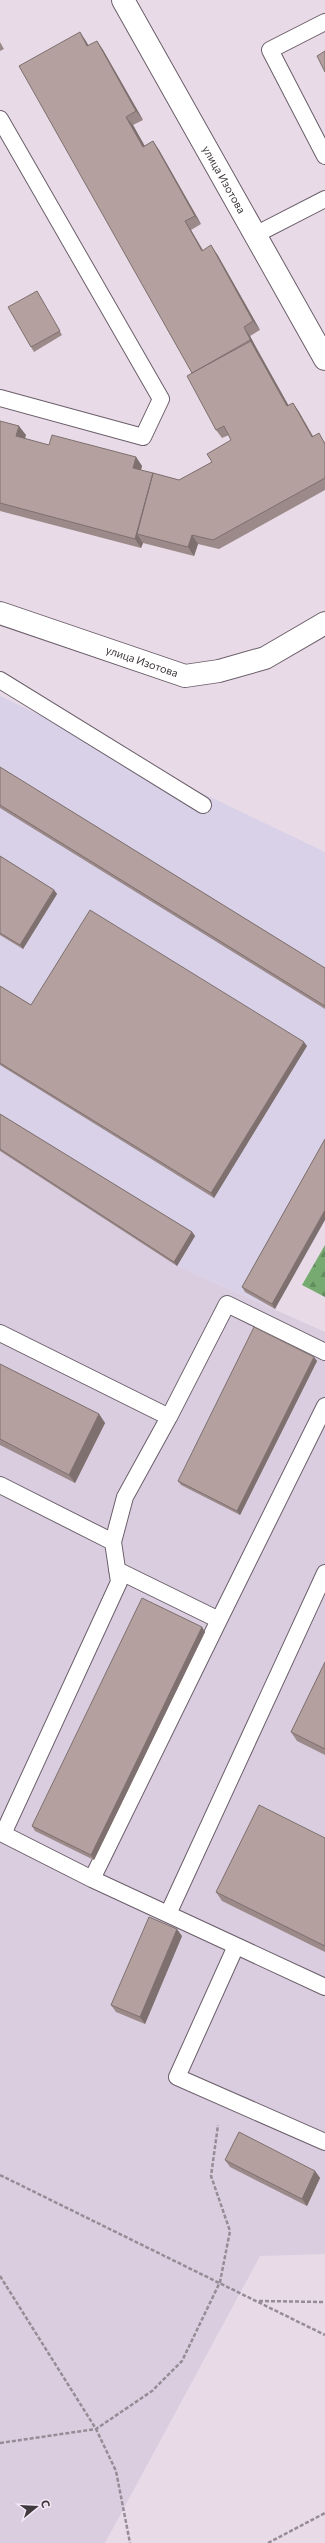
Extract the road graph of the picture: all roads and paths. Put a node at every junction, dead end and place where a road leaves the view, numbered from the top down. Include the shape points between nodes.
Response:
1 (123, 0) edge
2 (325, 22) edge
3 (0, 119) edge
4 (325, 156) edge
5 (325, 199) edge
6 (255, 235) junction
7 (325, 359) edge
8 (0, 398) edge
9 (0, 613) edge
10 (325, 623) edge
11 (0, 680) edge
12 (203, 805) dead end
13 (0, 1334) edge
14 (325, 1352) edge
15 (325, 1406) edge
16 (168, 1417) junction
17 (0, 1485) edge
18 (113, 1542) junction
19 (117, 1570) junction
20 (325, 1573) edge
21 (218, 1620) junction
22 (1, 1833) edge
23 (92, 1879) junction
24 (168, 1914) junction
25 (236, 1946) junction
26 (325, 1987) edge
27 (235, 2103) junction
28 (325, 2142) edge
29 (0, 2175) edge
30 (0, 2276) edge
31 (220, 2282) junction
32 (256, 2301) junction
33 (325, 2302) edge
34 (325, 2335) edge
35 (96, 2429) junction
36 (0, 2443) edge
37 (325, 2513) edge
38 (130, 2543) edge
39 (268, 2543) edge

1 - 6 street, улица Изотова
2 - 4 lane via 270,50
3 - 8 lane via 161,399 142,436
5 - 6 lane
6 - 7 street, улица Изотова
9 - 10 street, улица Изотова via 185,676 219,671 265,658
11 - 12 lane
13 - 16 lane
14 - 16 lane via 227,1304
15 - 21 lane
16 - 18 lane via 125,1497
17 - 18 lane
18 - 19 lane
19 - 21 lane
19 - 22 lane via 120,1582
20 - 24 lane
21 - 23 lane
22 - 23 lane
23 - 24 lane
24 - 25 lane
25 - 26 lane
25 - 27 lane via 177,2077
27 - 28 lane
27 - 31 path via 216,2127 211,2176 230,2231
29 - 31 path
30 - 35 path
31 - 32 path
31 - 35 path via 182,2361 152,2391
32 - 33 path
32 - 34 path
35 - 36 path
35 - 38 path via 116,2471
37 - 39 path

